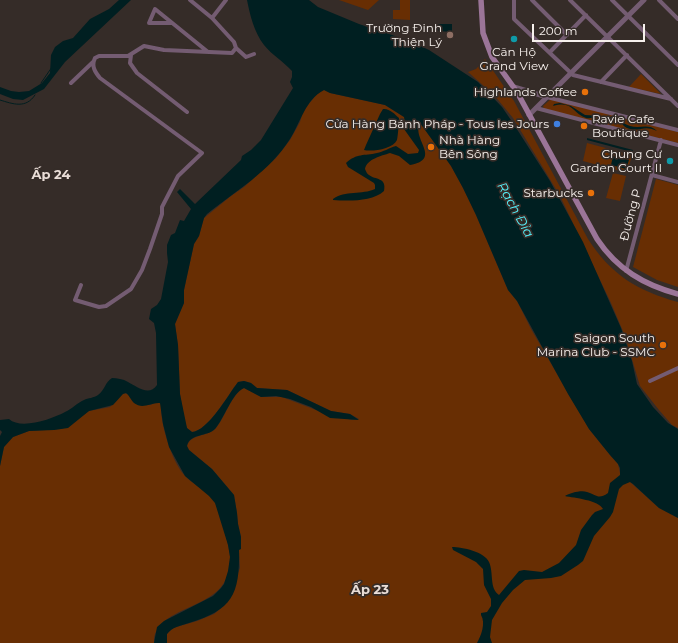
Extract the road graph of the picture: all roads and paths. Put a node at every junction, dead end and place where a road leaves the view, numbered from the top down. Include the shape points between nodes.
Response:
1 (190, 0) edge
2 (226, 0) edge
3 (482, 0) edge
4 (514, 0) edge
5 (532, 0) edge
6 (570, 0) edge
7 (612, 0) edge
8 (644, 0) edge
9 (659, 0) edge
10 (586, 15) junction
11 (628, 16) junction
12 (212, 18) junction
13 (678, 19) edge
14 (172, 23) junction
15 (567, 35) junction
16 (607, 36) junction
17 (236, 48) junction
18 (208, 52) junction
19 (550, 52) junction
20 (254, 54) dead end
21 (132, 55) junction
22 (626, 55) junction
23 (93, 62) junction
24 (678, 65) edge
25 (571, 73) junction
26 (601, 82) junction
27 (71, 83) dead end
28 (514, 87) junction
29 (548, 97) junction
30 (671, 99) junction
31 (678, 106) edge
32 (536, 108) junction
33 (187, 112) dead end
34 (529, 115) junction
35 (677, 129) edge
36 (661, 140) junction
37 (678, 145) edge
38 (652, 175) junction
39 (678, 182) edge
40 (626, 272) junction
41 (81, 285) dead end
42 (678, 294) edge
43 (678, 368) edge
44 (650, 381) dead end

1 - 12 street
2 - 12 street
3 - 28 main road via 482,28 486,45 497,66
4 - 19 street via 514,19
5 - 15 street
6 - 10 street
7 - 11 street
8 - 11 street
9 - 13 street
10 - 15 street
10 - 16 street
11 - 16 street
11 - 24 street
12 - 17 street via 234,42
14 - 14 street via 157,23 149,23 155,9
14 - 18 street
15 - 19 street
16 - 22 street
16 - 25 street
17 - 18 street via 232,53
17 - 20 street via 246,57
18 - 21 street via 164,50 144,46
19 - 25 street
21 - 23 street via 99,56
21 - 33 street via 130,63 138,73
22 - 26 street
22 - 30 street
23 - 27 street
23 - 41 street via 100,78 202,153 178,176 162,207 150,249 131,289 106,306 99,307 75,300
25 - 26 street
25 - 29 street
26 - 30 street
28 - 29 street
28 - 34 main road
29 - 32 street
29 - 35 street
30 - 31 street
32 - 34 street
32 - 36 street
34 - 40 main road via 597,239 608,255
36 - 37 street
36 - 38 street, Đường P
38 - 39 street
38 - 40 street, Đường P
40 - 42 main road via 652,286
43 - 44 street

